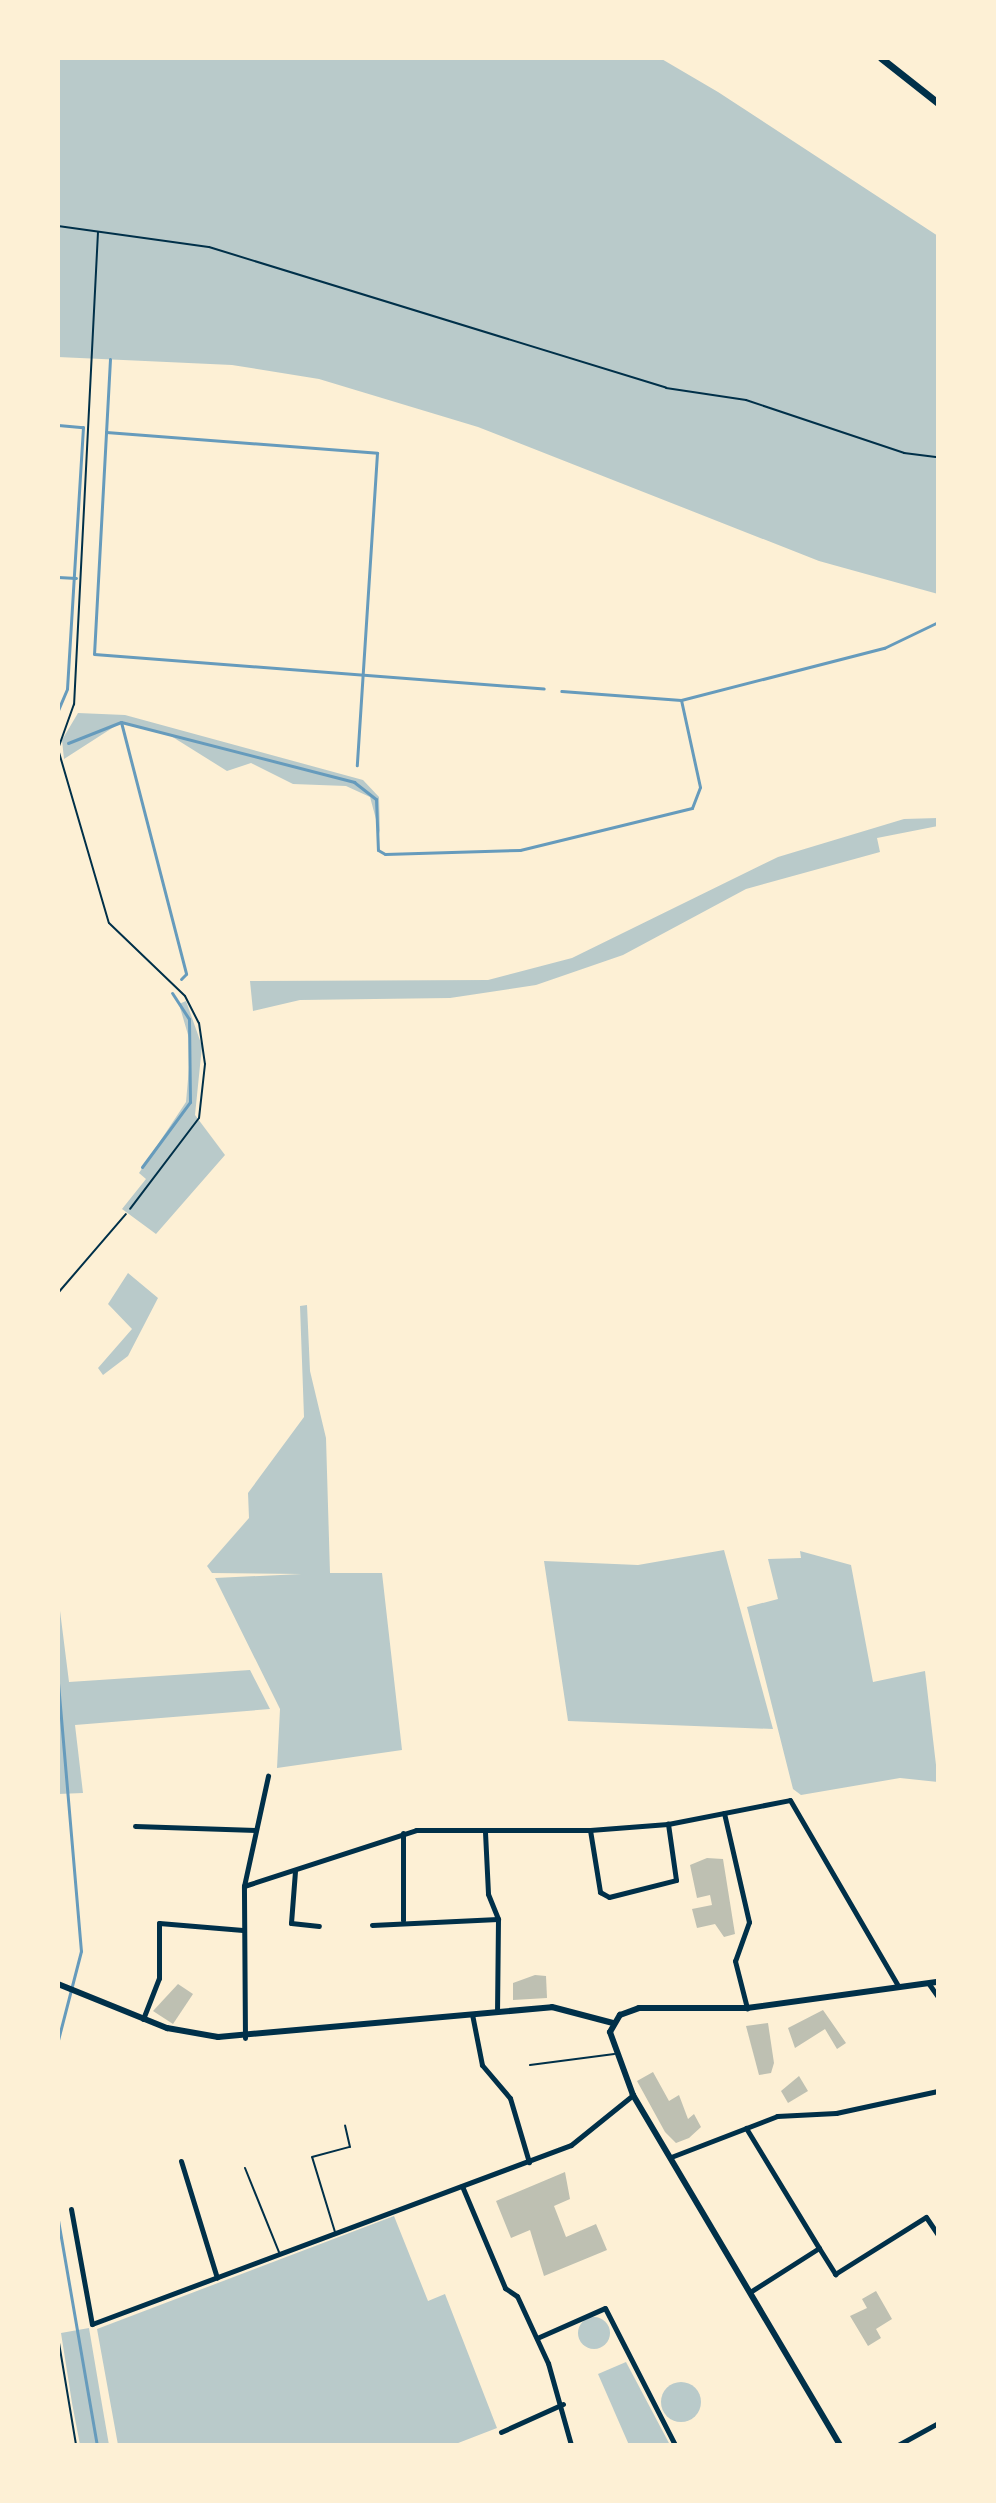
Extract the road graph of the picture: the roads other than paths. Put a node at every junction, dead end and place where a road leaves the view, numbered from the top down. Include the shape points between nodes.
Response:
1 (881, 58) edge
2 (938, 103) edge
3 (126, 1214) road end
4 (58, 1293) edge
5 (268, 1776) dead end
6 (724, 1813) junction
7 (668, 1824) junction
8 (135, 1826) dead end
9 (256, 1830) junction
10 (590, 1830) junction
11 (485, 1832) junction
12 (403, 1833) junction
13 (295, 1871) junction
14 (244, 1886) junction
15 (498, 1919) junction
16 (403, 1920) junction
17 (372, 1925) dead end
18 (319, 1926) dead end
19 (243, 1930) junction
20 (938, 1982) edge
21 (58, 1984) edge
22 (929, 1984) junction
23 (899, 1987) junction
24 (938, 1997) edge
25 (747, 2008) junction
26 (497, 2011) junction
27 (472, 2014) junction
28 (143, 2019) junction
29 (613, 2023) junction
30 (245, 2038) junction
31 (614, 2054) junction
32 (530, 2065) dead end
33 (938, 2091) edge
34 (633, 2095) junction
35 (345, 2126) dead end
36 (746, 2128) junction
37 (671, 2157) junction
38 (181, 2161) dead end
39 (529, 2162) junction
40 (245, 2168) dead end
41 (462, 2186) junction
42 (71, 2209) dead end
43 (336, 2233) junction
44 (938, 2235) edge
45 (819, 2248) junction
46 (279, 2253) junction
47 (217, 2278) junction
48 (750, 2292) junction
49 (537, 2338) junction
50 (564, 2403) junction
51 (938, 2423) edge
52 (501, 2432) dead end
53 (571, 2445) edge
54 (675, 2445) edge
55 (840, 2445) edge
56 (898, 2445) edge

1 - 2 main road
3 - 4 lane
5 - 9 street
6 - 7 street
6 - 23 street via 790,1800
6 - 25 street via 749,1922 735,1961
7 - 10 street
7 - 10 street via 676,1880 609,1897 600,1892
8 - 9 street
9 - 14 street
10 - 11 street
11 - 12 street
11 - 15 street via 488,1894
12 - 13 street
12 - 16 street
13 - 14 street
13 - 18 street via 291,1923
14 - 19 street
15 - 16 street
15 - 26 street
16 - 17 street
19 - 28 street via 159,1923 156,1989
19 - 30 street
20 - 22 street
21 - 28 street
22 - 23 street
22 - 24 street
23 - 25 street
25 - 29 street via 639,2008
26 - 27 street
26 - 29 street via 552,2007
27 - 30 street
27 - 39 street via 482,2065 510,2098
28 - 30 street
29 - 31 street
31 - 32 lane
31 - 34 street
33 - 36 street via 836,2113 777,2116
34 - 37 street
34 - 39 street via 579,2142
35 - 43 lane via 350,2147 312,2157
36 - 37 street
36 - 45 street
37 - 48 street
38 - 47 street
39 - 41 street
40 - 46 lane
41 - 43 street
41 - 49 street via 505,2288 517,2296
42 - 47 street via 92,2324
43 - 46 street
44 - 45 street via 926,2217 835,2274
45 - 48 street
46 - 47 street
48 - 55 street
49 - 50 street
49 - 54 street via 605,2308
50 - 52 street
50 - 53 street
51 - 56 street

